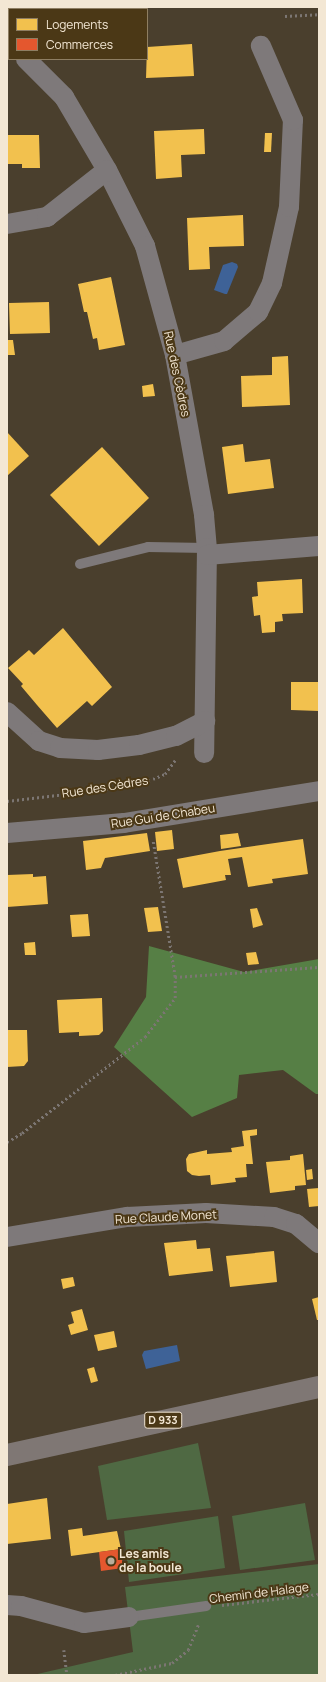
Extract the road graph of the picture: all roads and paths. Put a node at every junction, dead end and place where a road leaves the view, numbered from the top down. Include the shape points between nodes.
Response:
1 (319, 14) edge
2 (285, 16) dead end
3 (262, 46) dead end
4 (27, 60) edge
5 (107, 170) junction
6 (7, 224) edge
7 (175, 355) junction
8 (319, 546) edge
9 (207, 552) junction
10 (80, 564) dead end
11 (7, 712) edge
12 (204, 721) junction
13 (204, 753) dead end
14 (177, 758) dead end
15 (319, 791) edge
16 (7, 801) edge
17 (149, 819) junction
18 (7, 833) edge
19 (319, 967) edge
20 (175, 978) junction
21 (7, 1142) edge
22 (7, 1237) edge
23 (319, 1244) edge
24 (319, 1387) edge
25 (7, 1455) edge
26 (319, 1594) edge
27 (7, 1606) edge
28 (206, 1606) junction
29 (129, 1617) joint
30 (64, 1650) dead end
31 (67, 1675) edge
32 (115, 1675) edge

1 - 2 path
3 - 7 street via 293,120 289,207 272,283 258,312 224,341
4 - 5 street, Rue des Cèdres via 64,97
5 - 6 street via 47,216
5 - 7 street, Rue des Cèdres via 145,246
7 - 9 street, Rue des Cèdres via 204,515
8 - 9 street
9 - 10 lane via 148,548
9 - 12 street, Rue des Cèdres
11 - 12 street via 39,741 60,748 98,750 139,745 176,736
12 - 13 street, Rue des Cèdres
14 - 16 path, Rue des Cèdres via 165,774 124,787
15 - 17 street, Rue Gui de Chabeu
17 - 18 street, Rue Gui de Chabeu
17 - 20 path
19 - 20 path
20 - 21 path via 175,998 145,1037 22,1134
22 - 23 street, Rue Claude Monet via 127,1218 206,1213 274,1217 296,1224
24 - 25 main road, D 933
26 - 28 path, Chemin de Halage
27 - 29 street via 21,1606 84,1622
28 - 29 lane
28 - 32 path, Chemin de Halage via 188,1650 172,1663
30 - 31 path

